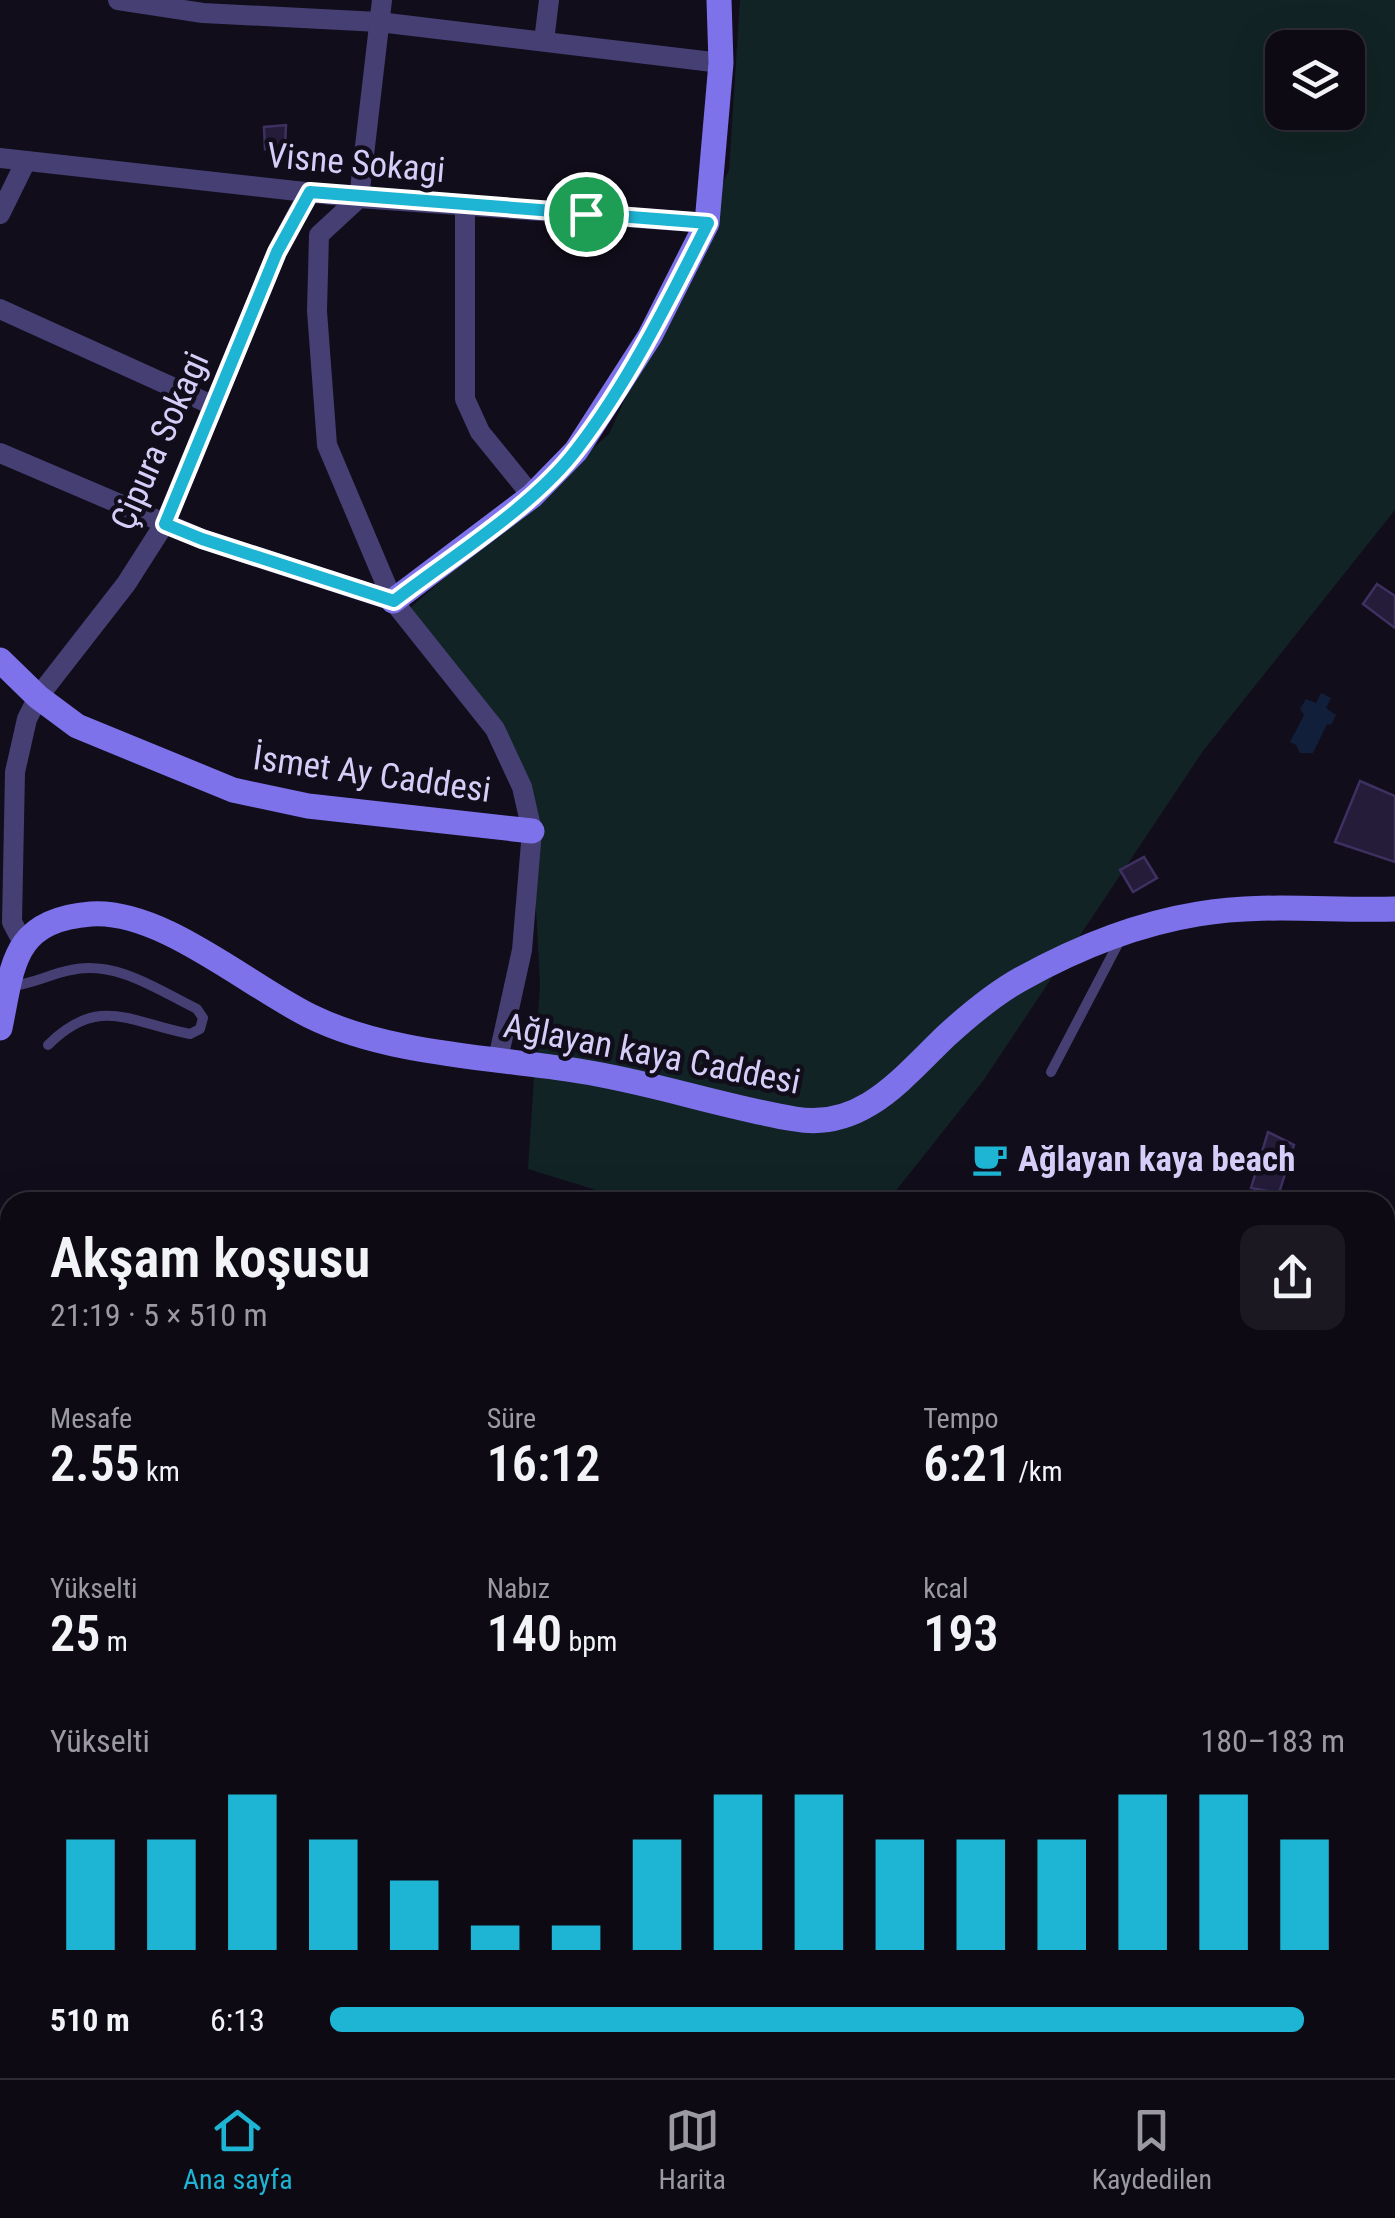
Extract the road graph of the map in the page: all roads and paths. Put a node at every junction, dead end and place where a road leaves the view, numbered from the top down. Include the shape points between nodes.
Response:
1 (118, 0) edge
2 (548, 0) edge
3 (719, 0) edge
4 (204, 6) edge
5 (381, 11) edge
6 (544, 42) junction
7 (721, 63) junction
8 (0, 158) edge
9 (26, 161) junction
10 (310, 192) junction
11 (358, 198) junction
12 (466, 205) junction
13 (0, 214) edge
14 (708, 223) junction
15 (0, 309) edge
16 (212, 406) junction
17 (0, 453) edge
18 (532, 496) junction
19 (165, 524) junction
20 (394, 601) junction
21 (0, 660) edge
22 (38, 698) junction
23 (532, 831) junction
24 (1395, 908) edge
25 (1124, 933) junction
26 (22, 942) junction
27 (8, 986) junction
28 (0, 1028) edge
29 (48, 1045) dead end
30 (498, 1060) junction
31 (1051, 1072) dead end

1 - 4 street
2 - 6 street
3 - 7 street
4 - 5 street
5 - 6 street
5 - 11 street
6 - 7 street
7 - 14 street
8 - 9 street, Visne Sokagi
9 - 10 street, Visne Sokagi
9 - 13 street
10 - 11 street, Visne Sokagi
10 - 16 street, Çipura Sokagi via 277,252
11 - 12 street, Visne Sokagi
11 - 20 street via 319,234 316,311 327,444
12 - 14 street, Visne Sokagi
12 - 18 street via 465,399 480,432
14 - 18 street via 629,369 576,451
15 - 16 street
16 - 19 street, Çipura Sokagi
17 - 19 street
18 - 20 street
19 - 20 street
19 - 22 street, Çipura Sokagi
20 - 23 street via 495,729 522,787
21 - 22 street, İsmet Ay Caddesi
22 - 23 street, İsmet Ay Caddesi via 77,726 233,790 308,806
22 - 26 street, Çipura Sokagi via 15,772 12,922
23 - 30 street via 522,950
24 - 25 street, Ağlayan kaya Caddesi via 1202,913
25 - 30 street, Ağlayan kaya Caddesi via 1016,982 888,1093 843,1117 800,1120 584,1071
25 - 31 lane
26 - 27 street
26 - 30 street, Ağlayan kaya Caddesi via 65,919 137,919 345,1030
27 - 28 street
27 - 29 lane via 82,968 107,969 197,1008 203,1018 190,1034 108,1013 82,1020

